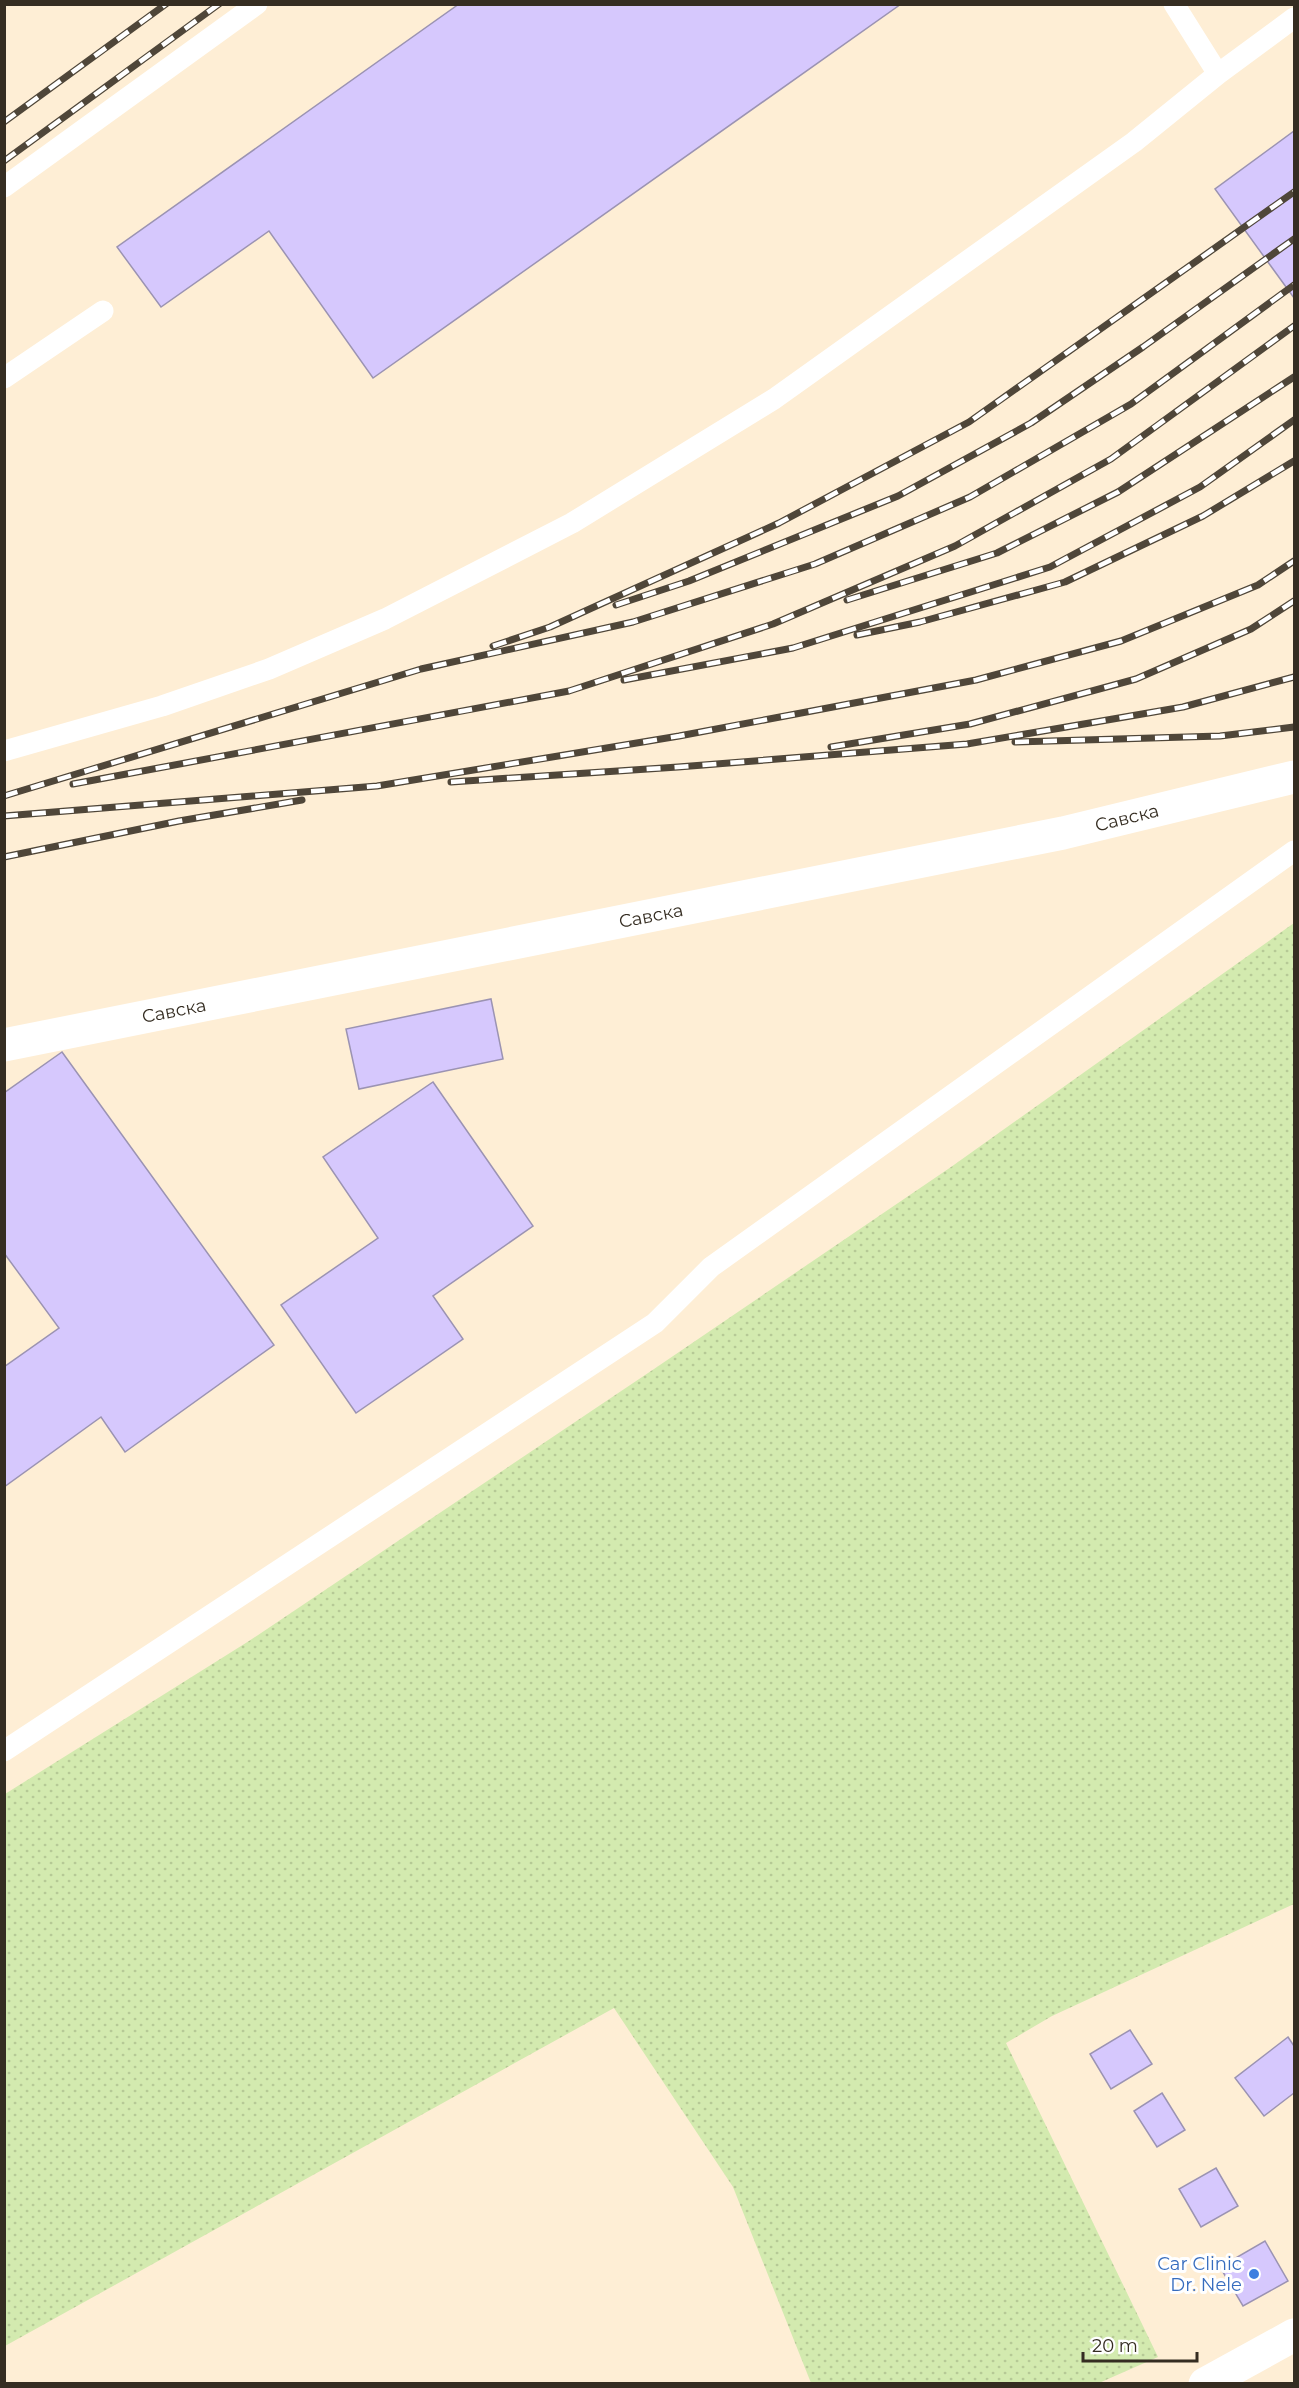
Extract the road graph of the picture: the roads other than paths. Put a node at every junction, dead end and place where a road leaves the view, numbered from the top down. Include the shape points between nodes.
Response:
1 (257, 4) edge
2 (1174, 4) edge
3 (1294, 18) edge
4 (1218, 74) junction
5 (4, 187) edge
6 (103, 310) dead end
7 (4, 378) edge
8 (4, 751) edge
9 (1294, 777) edge
10 (1294, 851) edge
11 (4, 1045) edge
12 (4, 1751) edge
13 (1294, 2335) edge
14 (1205, 2384) edge

1 - 5 lane
2 - 4 lane
3 - 4 lane
4 - 8 lane via 1134,142 774,399 572,523 385,619 269,669 162,706
6 - 7 lane
9 - 11 street, Савска via 1040,838
10 - 12 lane via 711,1267 655,1323
13 - 14 street

